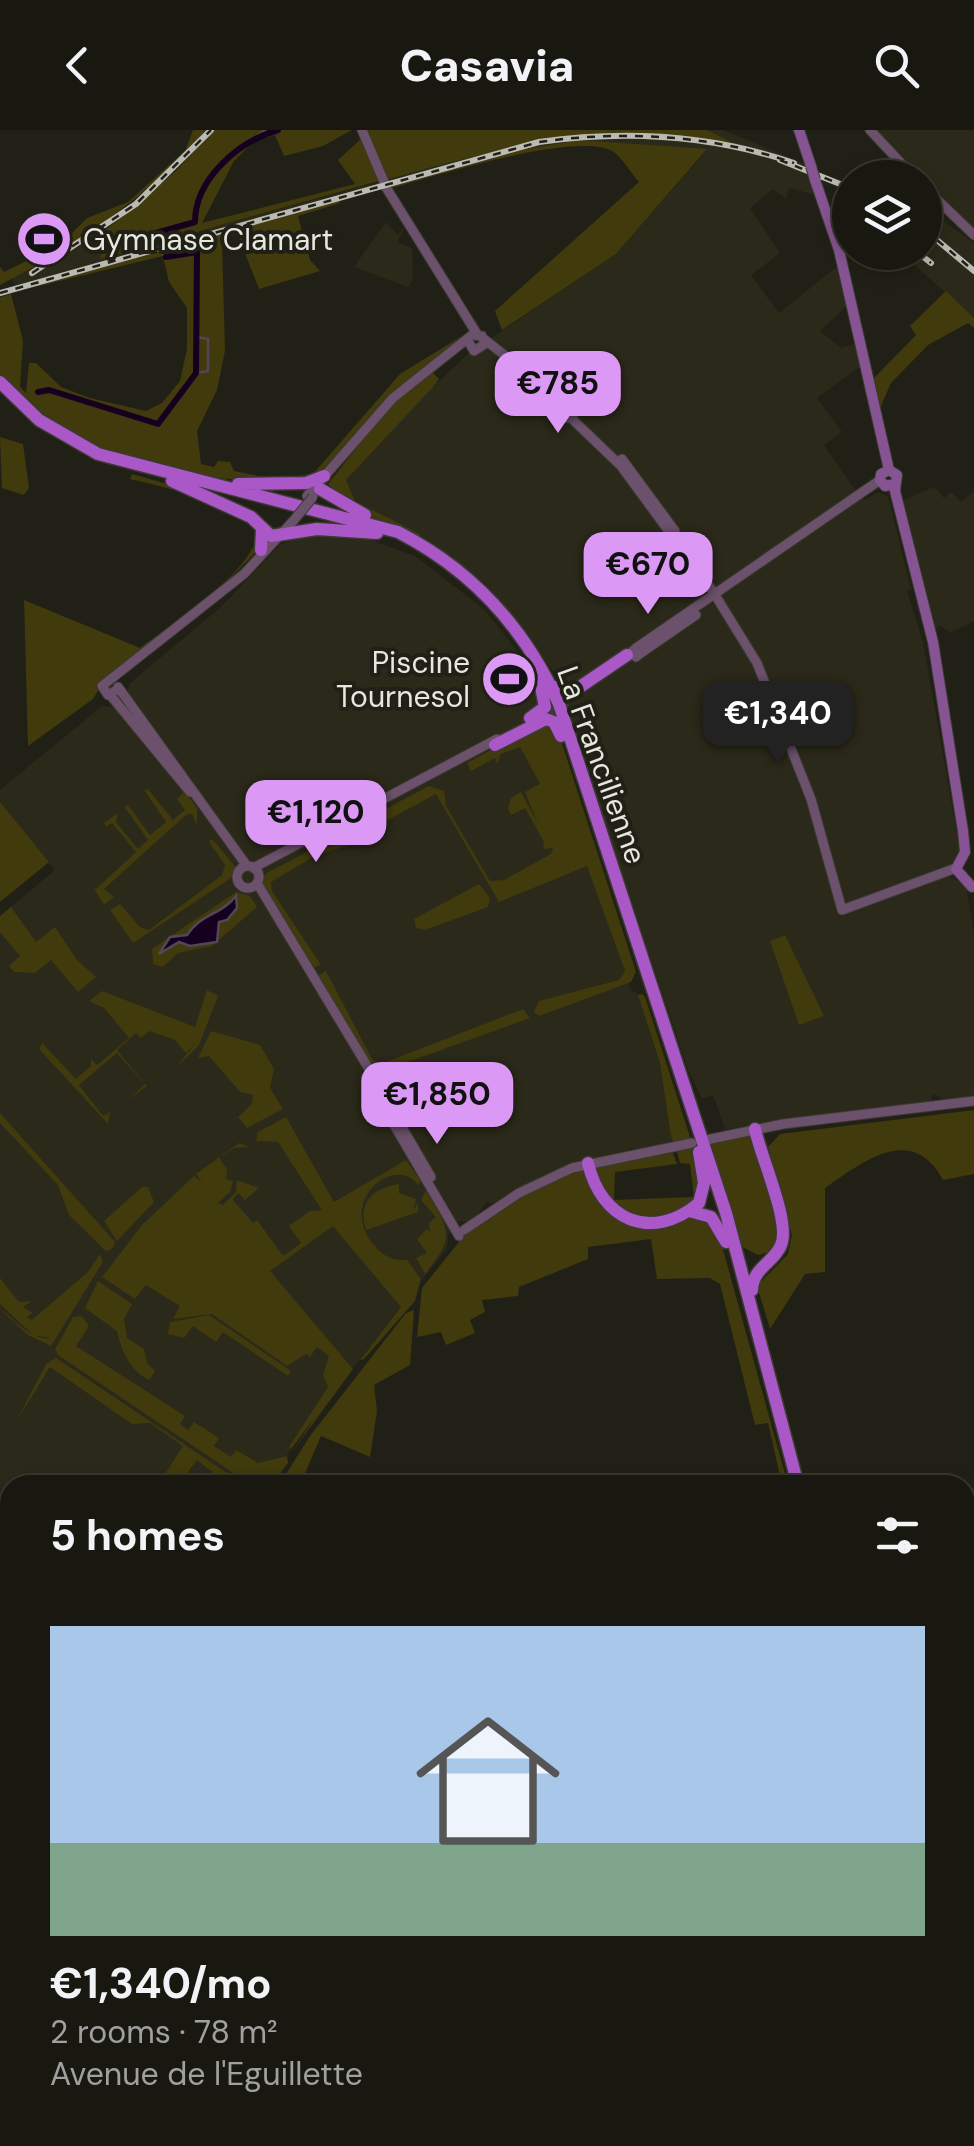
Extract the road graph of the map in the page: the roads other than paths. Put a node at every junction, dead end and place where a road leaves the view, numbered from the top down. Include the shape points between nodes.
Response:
1 (362, 130) edge
2 (799, 130) edge
3 (870, 130) edge
4 (898, 160) edge
5 (942, 205) edge
6 (974, 236) edge
7 (475, 339) junction
8 (0, 382) edge
9 (0, 390) edge
10 (172, 481) junction
11 (206, 482) junction
12 (887, 484) junction
13 (317, 488) junction
14 (283, 527) junction
15 (397, 536) junction
16 (261, 550) joint
17 (472, 581) junction
18 (718, 595) junction
19 (213, 598) junction
20 (506, 624) junction
21 (632, 655) junction
22 (556, 687) junction
23 (566, 701) tunnel mouth
24 (548, 712) tunnel mouth
25 (570, 725) junction
26 (494, 743) junction
27 (603, 837) junction
28 (607, 867) junction
29 (966, 873) edge
30 (250, 876) junction
31 (636, 940) junction
32 (659, 973) dead end
33 (974, 1101) edge
34 (755, 1132) junction
35 (699, 1145) junction
36 (588, 1165) junction
37 (686, 1211) junction
38 (726, 1213) junction
39 (782, 1224) junction
40 (726, 1242) junction
41 (754, 1312) junction
42 (792, 1475) edge
43 (793, 1475) edge

1 - 7 street via 386,186
2 - 12 main road, bridge via 839,250 889,470 897,475
3 - 4 street
5 - 6 street
7 - 13 street via 393,398
7 - 18 street via 500,349 568,410 621,466
8 - 11 highway, La Francilienne via 39,420 98,454
9 - 10 highway, La Francilienne via 67,445
10 - 14 highway
10 - 15 highway, La Francilienne
11 - 13 highway
11 - 15 highway, La Francilienne
12 - 18 street
12 - 29 main road via 931,643
13 - 14 street, bridge
13 - 15 highway
14 - 15 highway
14 - 16 highway
14 - 19 street
15 - 17 highway, La Francilienne via 434,552
15 - 20 highway, La Francilienne via 456,576
16 - 19 street
17 - 22 highway via 513,619
17 - 27 highway, La Francilienne via 523,638 549,682
18 - 21 street
18 - 29 street via 750,642 788,724 820,809 845,909
19 - 30 street via 116,685
20 - 26 highway via 546,703
20 - 28 highway, La Francilienne via 554,704
21 - 22 highway via 568,695
21 - 23 street
21 - 25 highway via 571,703
22 - 25 highway
24 - 26 street
25 - 27 highway
26 - 28 highway via 544,720 554,722
26 - 30 street
27 - 31 highway, La Francilienne
28 - 35 highway, La Francilienne
30 - 36 street via 459,1228 519,1193
31 - 32 highway via 646,964
31 - 38 highway, La Francilienne
33 - 34 street
34 - 35 street
34 - 39 highway
35 - 36 street
35 - 37 highway via 703,1195
35 - 40 highway, La Francilienne
36 - 37 highway via 602,1200 623,1218 652,1222
37 - 40 highway via 708,1215
38 - 39 highway via 740,1247 754,1257 777,1248
38 - 41 highway, La Francilienne
39 - 41 highway via 782,1244 753,1278
40 - 42 highway, La Francilienne
41 - 43 highway, La Francilienne

